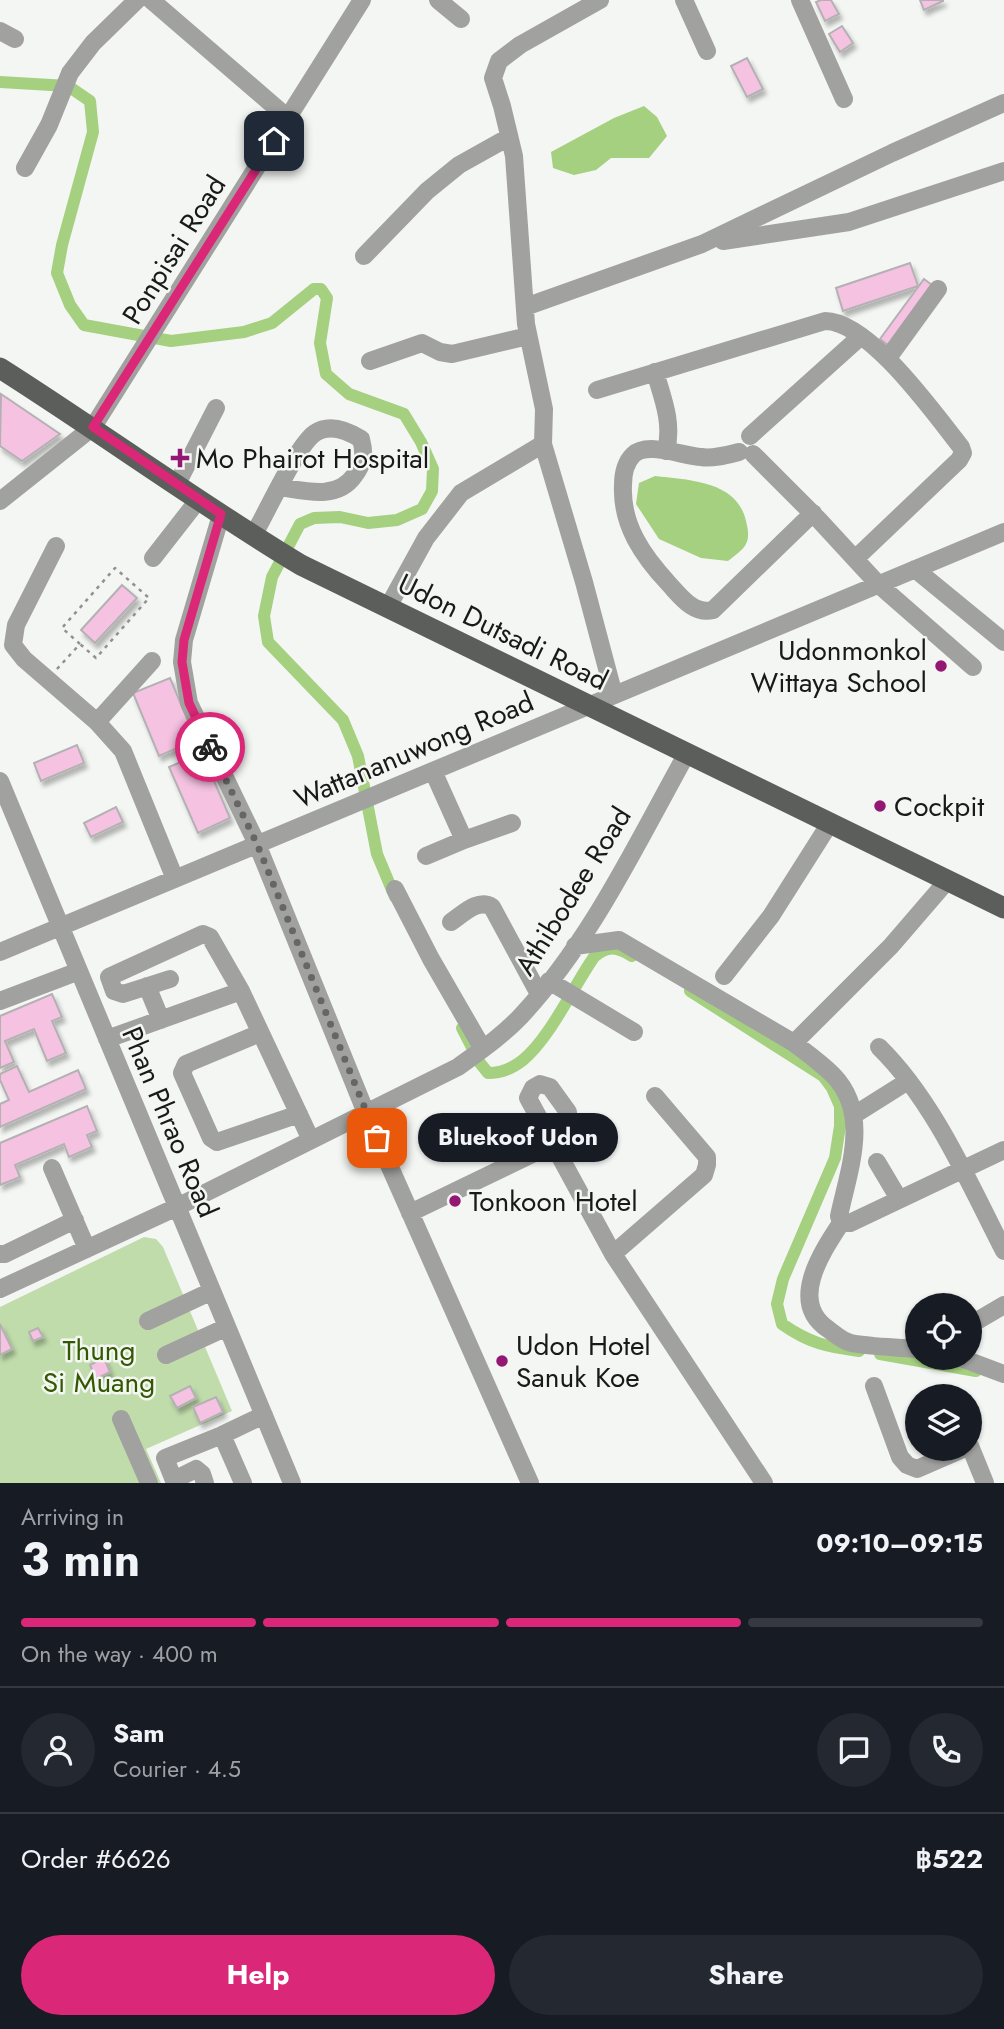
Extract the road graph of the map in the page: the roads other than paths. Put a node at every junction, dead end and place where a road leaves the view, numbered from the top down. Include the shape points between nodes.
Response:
1 (136, 0) edge
2 (150, 0) edge
3 (362, 0) edge
4 (438, 0) edge
5 (600, 0) edge
6 (684, 0) edge
7 (800, 0) edge
8 (461, 19) dead end
9 (706, 51) dead end
10 (844, 99) dead end
11 (1004, 103) edge
12 (288, 118) junction
13 (509, 137) junction
14 (26, 168) dead end
15 (1004, 171) edge
16 (702, 244) junction
17 (364, 256) dead end
18 (938, 289) dead end
19 (525, 307) junction
20 (528, 336) junction
21 (859, 337) junction
22 (888, 358) junction
23 (370, 361) dead end
24 (0, 368) edge
25 (655, 372) junction
26 (597, 390) dead end
27 (216, 408) dead end
28 (93, 427) junction
29 (543, 444) junction
30 (747, 448) junction
31 (666, 451) junction
32 (177, 484) junction
33 (280, 487) junction
34 (198, 499) junction
35 (0, 501) edge
36 (813, 513) junction
37 (221, 514) junction
38 (1004, 532) edge
39 (253, 536) junction
40 (56, 546) dead end
41 (153, 558) dead end
42 (855, 559) junction
43 (915, 569) junction
44 (878, 584) junction
45 (388, 607) junction
46 (1004, 642) edge
47 (152, 662) dead end
48 (973, 667) dead end
49 (614, 695) junction
50 (588, 705) junction
51 (97, 722) junction
52 (687, 753) junction
53 (433, 771) junction
54 (0, 781) edge
55 (512, 823) dead end
56 (830, 823) junction
57 (464, 840) junction
58 (257, 844) junction
59 (426, 856) dead end
60 (175, 879) junction
61 (947, 881) junction
62 (395, 889) dead end
63 (1004, 908) edge
64 (451, 922) dead end
65 (61, 926) junction
66 (575, 946) junction
67 (0, 952) edge
68 (79, 971) junction
69 (724, 976) dead end
70 (170, 979) dead end
71 (147, 986) junction
72 (544, 988) junction
73 (241, 991) junction
74 (0, 1001) edge
75 (161, 1020) junction
76 (634, 1032) dead end
77 (260, 1033) junction
78 (107, 1038) junction
79 (794, 1043) junction
80 (879, 1047) dead end
81 (483, 1049) junction
82 (908, 1081) junction
83 (655, 1096) dead end
84 (366, 1113) junction
85 (299, 1114) junction
86 (854, 1115) junction
87 (311, 1140) junction
88 (1004, 1150) edge
89 (877, 1163) dead end
90 (52, 1168) dead end
91 (962, 1170) junction
92 (899, 1199) junction
93 (177, 1207) junction
94 (410, 1213) junction
95 (75, 1220) junction
96 (841, 1223) junction
97 (86, 1248) junction
98 (1004, 1251) edge
99 (0, 1254) edge
100 (613, 1254) junction
101 (0, 1289) edge
102 (212, 1291) junction
103 (1004, 1305) edge
104 (982, 1318) edge
105 (148, 1321) dead end
106 (227, 1327) junction
107 (905, 1348) edge
108 (166, 1355) dead end
109 (982, 1366) edge
110 (1004, 1374) edge
111 (874, 1386) dead end
112 (264, 1415) junction
113 (121, 1419) dead end
114 (222, 1435) junction
115 (165, 1458) junction
116 (935, 1461) edge
117 (976, 1461) edge
118 (141, 1465) junction
119 (174, 1482) edge
120 (149, 1483) edge
121 (205, 1483) edge
122 (243, 1483) edge
123 (292, 1483) edge
124 (530, 1483) edge
125 (764, 1483) edge
126 (985, 1483) edge

1 - 14 street via 74,66
2 - 12 street
3 - 12 street, Ponpisai Road
4 - 8 street
5 - 13 street via 499,61 493,78
6 - 9 street
7 - 10 street
11 - 16 street
12 - 28 street, Ponpisai Road
13 - 17 street via 459,165 427,191
13 - 19 street
15 - 16 street via 849,222
16 - 19 street
18 - 22 street
19 - 20 street
20 - 23 street via 452,354 422,343
20 - 29 street via 544,409
21 - 22 street
21 - 25 street via 845,325 825,321
21 - 30 street
22 - 42 street via 963,453
24 - 28 main road, Udon Dutsadi Road
25 - 26 street
25 - 31 street via 669,418
27 - 32 street
28 - 32 main road, Udon Dutsadi Road
28 - 35 street, Ponpisai Road
29 - 45 street via 461,493 426,538
29 - 49 street
30 - 31 street via 702,458
30 - 36 street
31 - 36 street via 639,450 626,465 622,496 626,519 650,564 695,608 713,610
32 - 34 main road, Udon Dutsadi Road
33 - 33 street via 301,449 317,432 345,430 361,439 365,454 340,490
33 - 39 street
34 - 37 main road, Udon Dutsadi Road
34 - 41 street
36 - 42 street
37 - 39 main road, Udon Dutsadi Road
37 - 58 street via 184,640 184,685
38 - 43 street, Wattananuwong Road
39 - 45 main road, Udon Dutsadi Road
40 - 51 street via 16,625 13,645
42 - 44 street
43 - 44 street, Wattananuwong Road
43 - 46 street
44 - 48 street
44 - 49 street, Wattananuwong Road
45 - 50 main road, Udon Dutsadi Road
47 - 51 street
49 - 50 street, Wattananuwong Road
50 - 52 main road, Udon Dutsadi Road
50 - 53 street, Wattananuwong Road
51 - 60 street via 128,761
52 - 56 main road, Udon Dutsadi Road
52 - 66 street, Athibodee Road
53 - 57 street
53 - 58 street, Wattananuwong Road
54 - 65 street, Phan Phrao Road
55 - 57 street
56 - 61 main road, Udon Dutsadi Road
56 - 69 street via 771,916
57 - 59 street
58 - 60 street, Wattananuwong Road
58 - 84 street
60 - 65 street, Wattananuwong Road
61 - 63 main road, Udon Dutsadi Road
61 - 79 street via 891,946
62 - 81 street
64 - 72 street via 478,904 492,907
65 - 67 street, Wattananuwong Road
65 - 68 street, Phan Phrao Road
66 - 72 street, Athibodee Road
66 - 79 street via 619,940
68 - 74 street
68 - 78 street, Phan Phrao Road
70 - 71 street
71 - 73 street via 117,994 109,977 204,934 211,937
71 - 75 street
72 - 76 street via 572,996
72 - 81 street, Athibodee Road via 520,1017
73 - 75 street
73 - 77 street
75 - 78 street
77 - 85 street
77 - 85 street via 183,1068 211,1138 216,1142
78 - 93 street, Phan Phrao Road
79 - 86 street via 834,1075
80 - 82 street
81 - 84 street, Athibodee Road via 458,1067
82 - 86 street
82 - 91 street
83 - 100 street via 707,1157 706,1171
84 - 87 street, Athibodee Road
84 - 94 street
85 - 87 street
86 - 96 street
87 - 93 street, Athibodee Road
88 - 91 street
89 - 92 street
90 - 95 street
91 - 92 street
91 - 98 street
92 - 96 street
93 - 97 street, Athibodee Road
93 - 102 street, Phan Phrao Road
94 - 100 street via 551,1139
94 - 124 street
95 - 97 street
95 - 99 street
96 - 107 street via 811,1281 808,1296 813,1315 845,1340
97 - 101 street, Athibodee Road
100 - 125 street
102 - 105 street
102 - 106 street, Phan Phrao Road
103 - 104 street
106 - 108 street
106 - 112 street, Phan Phrao Road
109 - 110 street
111 - 116 street via 900,1457 917,1469
112 - 114 street
112 - 123 street, Phan Phrao Road
113 - 118 street
114 - 115 street
114 - 122 street
115 - 118 street
115 - 119 street
117 - 126 street
118 - 120 street
119 - 121 street via 196,1469

